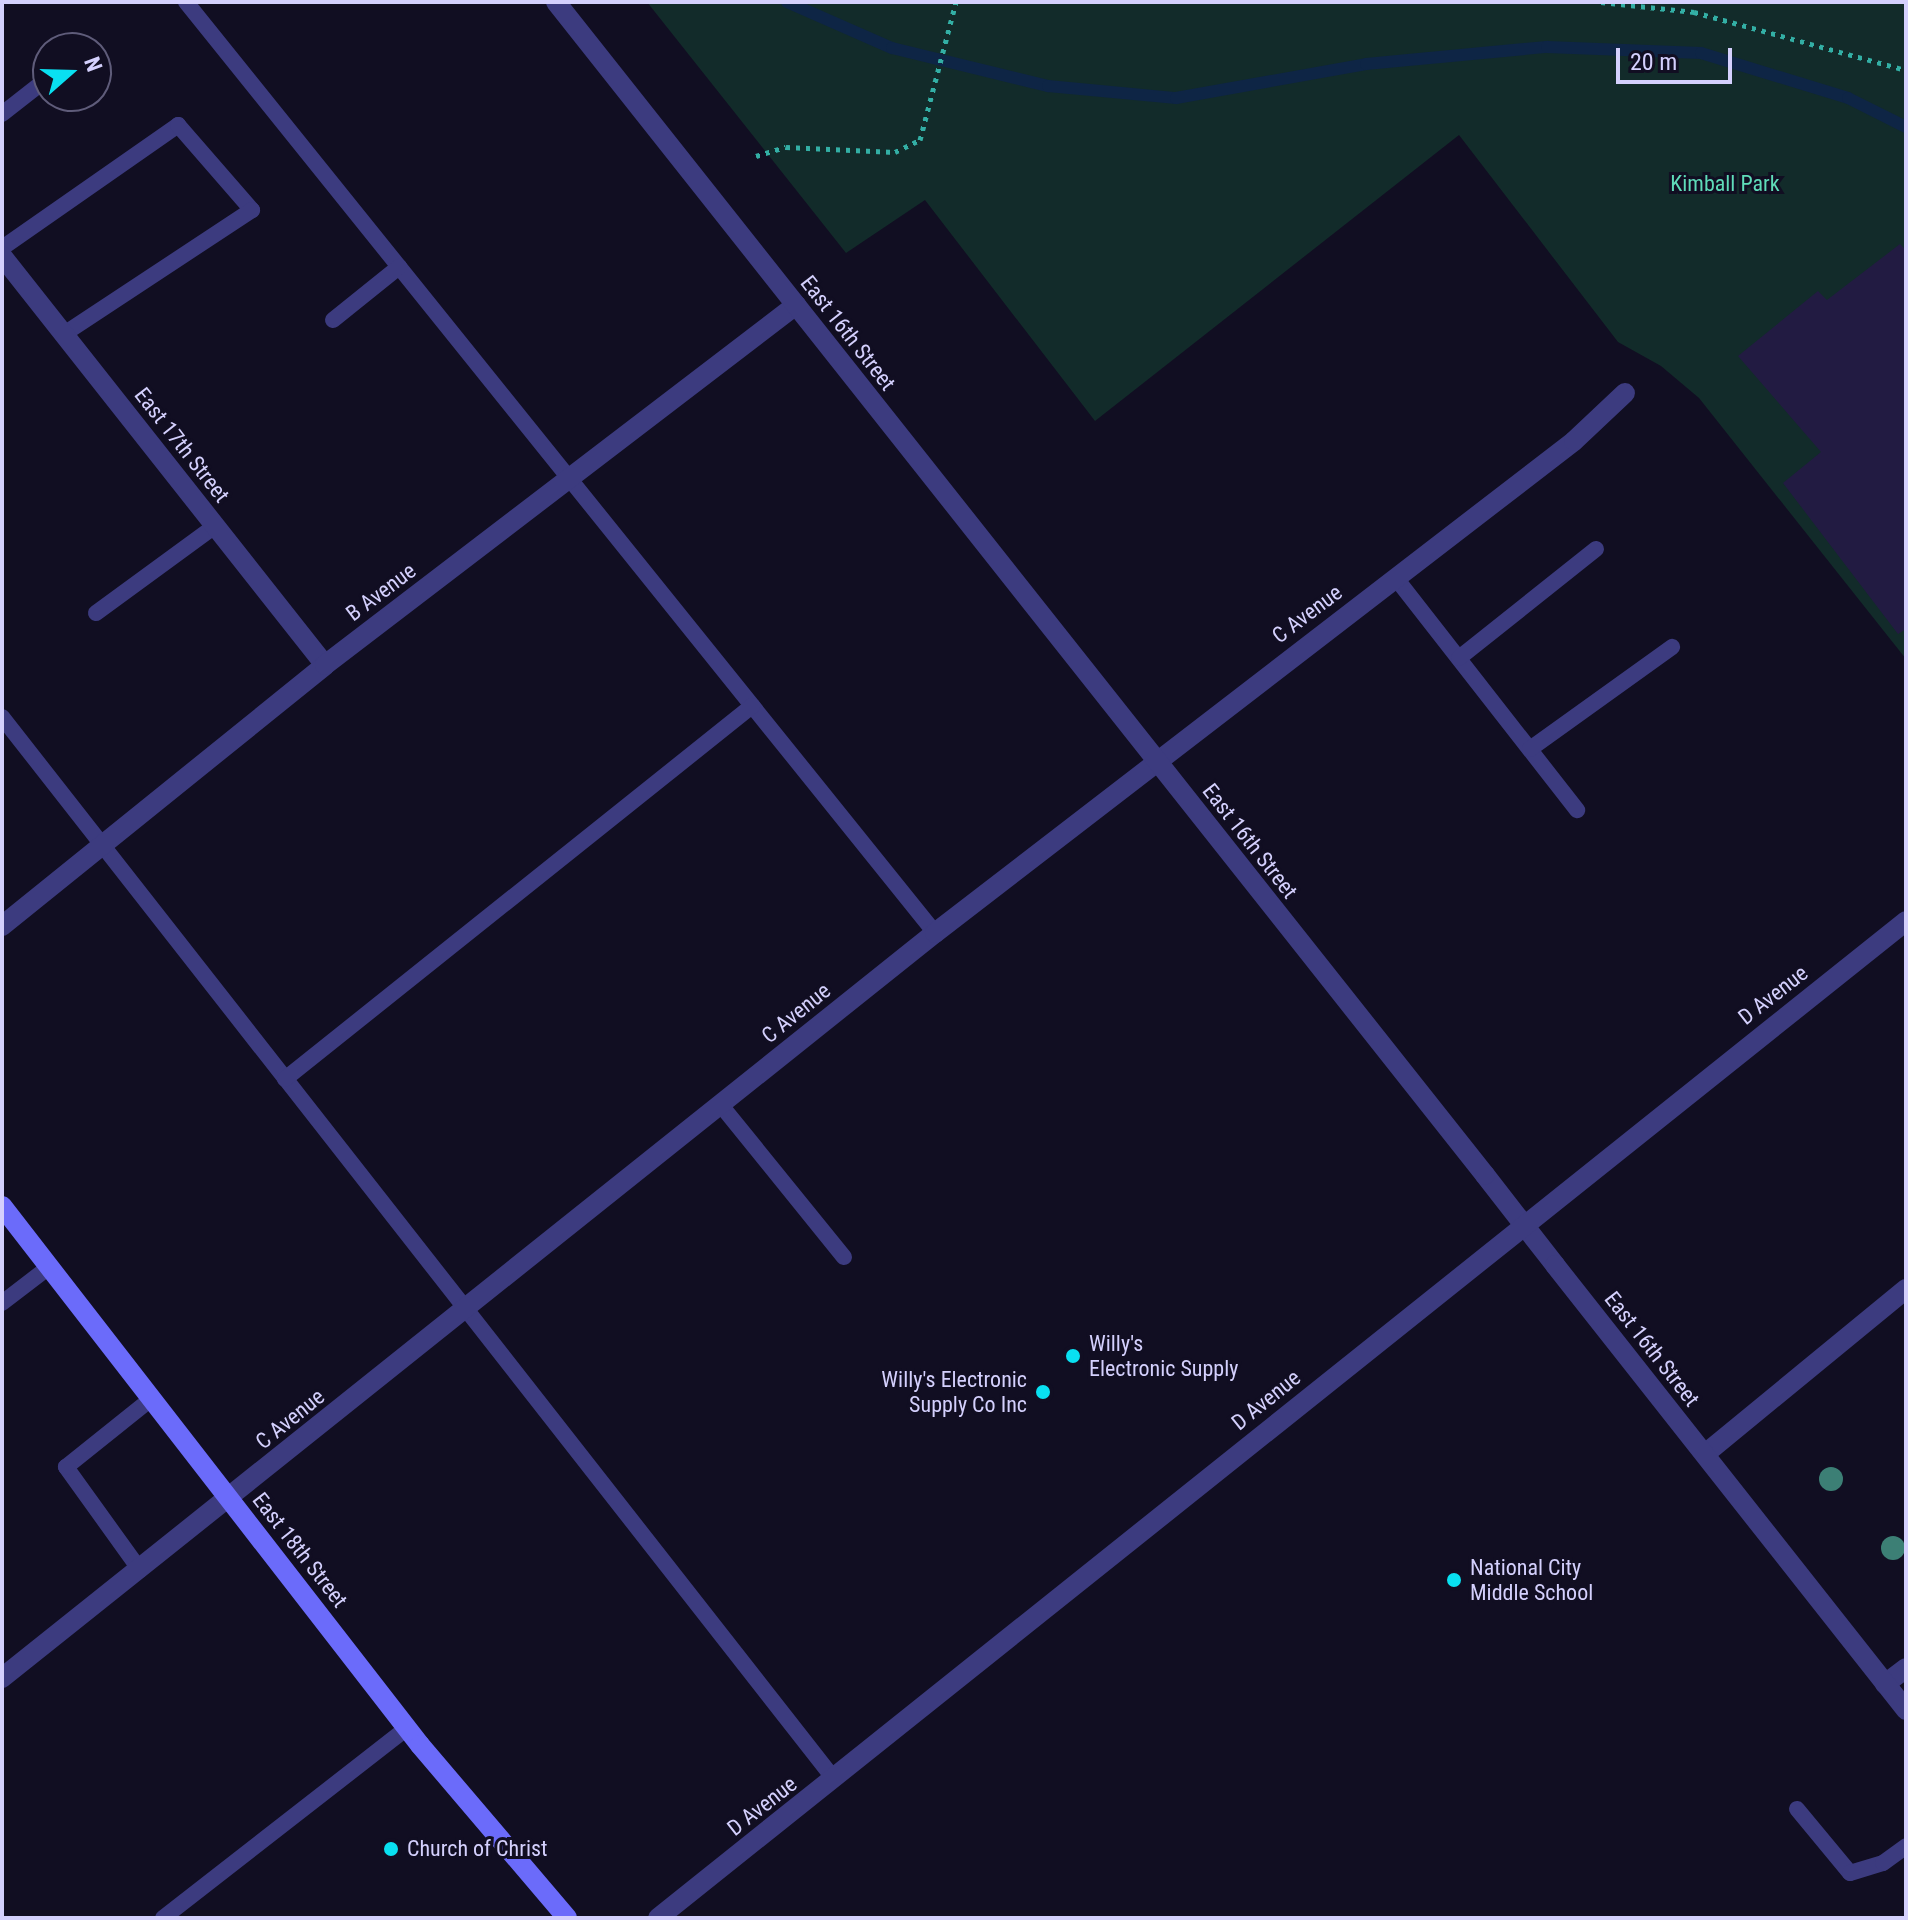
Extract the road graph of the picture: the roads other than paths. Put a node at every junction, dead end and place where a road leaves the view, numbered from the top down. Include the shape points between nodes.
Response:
1 (186, 2) edge
2 (556, 2) edge
3 (32, 91) edge
4 (2, 114) edge
5 (2, 248) edge
6 (2, 256) edge
7 (399, 267) junction
8 (796, 305) junction
9 (333, 320) dead end
10 (64, 334) junction
11 (1625, 393) dead end
12 (570, 479) junction
13 (215, 526) junction
14 (1596, 549) dead end
15 (1395, 577) junction
16 (96, 613) dead end
17 (1672, 647) dead end
18 (1459, 658) junction
19 (325, 665) junction
20 (752, 706) junction
21 (2, 717) edge
22 (1530, 749) junction
23 (1156, 760) junction
24 (1577, 810) dead end
25 (105, 846) junction
26 (1906, 921) edge
27 (2, 926) edge
28 (935, 933) junction
29 (285, 1079) junction
30 (720, 1104) junction
31 (2, 1206) edge
32 (1522, 1223) junction
33 (844, 1257) dead end
34 (49, 1267) junction
35 (1906, 1289) edge
36 (2, 1303) edge
37 (464, 1310) junction
38 (152, 1398) junction
39 (1705, 1454) junction
40 (230, 1498) junction
41 (140, 1570) junction
42 (1906, 1668) edge
43 (2, 1678) edge
44 (1885, 1684) junction
45 (1906, 1710) edge
46 (407, 1728) junction
47 (834, 1779) junction
48 (1797, 1809) dead end
49 (1906, 1846) edge
50 (163, 1918) edge
51 (567, 1918) edge
52 (658, 1918) edge

1 - 7 lane
2 - 8 street, East 16th Street
3 - 4 lane
5 - 10 lane via 178,125 252,210
6 - 10 street, East 17th Street
7 - 9 lane
7 - 12 lane
8 - 12 street, B Avenue
8 - 23 street, East 16th Street
10 - 13 street, East 17th Street
11 - 15 street, C Avenue via 1574,441
12 - 19 street, B Avenue
12 - 20 lane
13 - 16 lane
13 - 19 street, East 17th Street
14 - 18 lane
15 - 18 lane
15 - 23 street, C Avenue
17 - 22 lane
18 - 22 lane
19 - 25 street, B Avenue
20 - 28 lane
20 - 29 lane
21 - 25 lane
22 - 24 lane
23 - 28 street, C Avenue
23 - 32 street, East 16th Street
25 - 27 street, B Avenue
25 - 29 lane
26 - 32 street, D Avenue
28 - 30 street, C Avenue
29 - 37 lane
30 - 33 lane
30 - 37 street, C Avenue
31 - 34 main road, East 18th Street
32 - 39 street, East 16th Street
32 - 47 street, D Avenue
34 - 36 lane
34 - 38 main road, East 18th Street
35 - 39 street
37 - 40 street, C Avenue
37 - 47 lane
38 - 40 main road, East 18th Street
38 - 41 lane via 66,1467
39 - 44 street, East 16th Street
40 - 41 street, C Avenue
40 - 46 main road, East 18th Street
41 - 43 street, C Avenue
42 - 44 street
44 - 45 street, East 16th Street
46 - 50 lane
46 - 51 main road, East 18th Street
47 - 52 street, D Avenue
48 - 49 lane via 1850,1873 1883,1863

